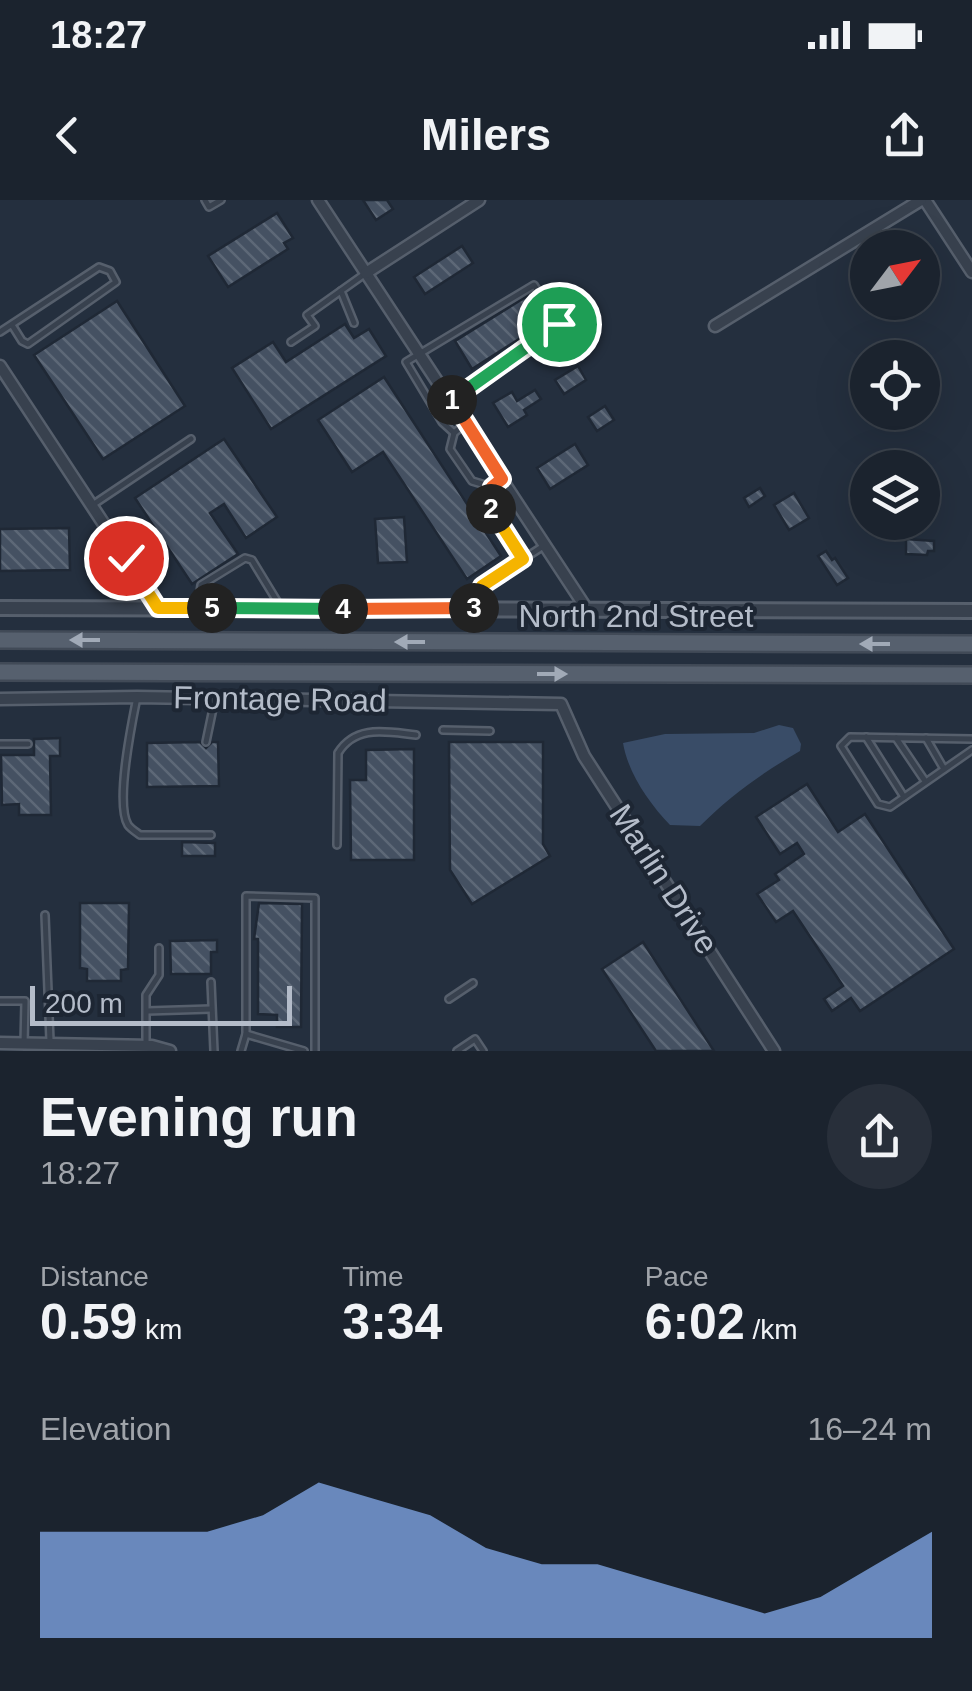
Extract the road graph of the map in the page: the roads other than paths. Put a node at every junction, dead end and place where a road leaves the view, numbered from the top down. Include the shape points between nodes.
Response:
1 (205, 200) edge
2 (221, 200) edge
3 (318, 200) edge
4 (479, 200) edge
5 (923, 200) edge
6 (972, 272) edge
7 (366, 273) junction
8 (341, 291) junction
9 (354, 323) dead end
10 (12, 325) junction
11 (715, 326) dead end
12 (0, 332) edge
13 (291, 342) dead end
14 (419, 354) junction
15 (1, 368) edge
16 (450, 401) junction
17 (465, 424) junction
18 (454, 433) junction
19 (192, 439) dead end
20 (497, 483) junction
21 (91, 505) junction
22 (545, 544) junction
23 (523, 559) junction
24 (0, 608) edge
25 (158, 608) junction
26 (198, 608) junction
27 (281, 609) junction
28 (473, 610) junction
29 (588, 611) junction
30 (972, 611) edge
31 (0, 640) edge
32 (972, 644) edge
33 (0, 672) edge
34 (972, 675) edge
35 (138, 697) junction
36 (0, 699) edge
37 (215, 699) junction
38 (561, 704) joint
39 (444, 730) dead end
40 (490, 731) dead end
41 (416, 734) dead end
42 (866, 737) junction
43 (896, 738) junction
44 (926, 738) junction
45 (972, 739) edge
46 (206, 742) dead end
47 (0, 744) edge
48 (28, 744) dead end
49 (972, 750) edge
50 (944, 769) junction
51 (925, 782) junction
52 (904, 796) junction
53 (211, 836) dead end
54 (337, 845) dead end
55 (45, 915) dead end
56 (159, 948) dead end
57 (211, 982) dead end
58 (473, 983) dead end
59 (449, 1000) dead end
60 (0, 1001) edge
61 (210, 1009) junction
62 (147, 1011) junction
63 (246, 1034) junction
64 (0, 1043) edge
65 (50, 1044) junction
66 (146, 1046) junction
67 (22, 1047) edge
68 (116, 1048) edge
69 (170, 1051) edge
70 (214, 1051) edge
71 (240, 1051) edge
72 (304, 1051) edge
73 (315, 1051) edge
74 (457, 1051) edge
75 (483, 1051) edge
76 (774, 1051) edge

1 - 2 lane via 210,207
3 - 7 street
4 - 7 street
5 - 6 street
5 - 11 street
7 - 8 lane
7 - 14 street
8 - 9 lane
8 - 13 lane via 307,315 315,326
10 - 10 lane via 100,266 116,282 28,344
10 - 12 lane
14 - 16 street
14 - 16 lane via 534,285 559,324
14 - 18 lane via 406,362
15 - 21 street
16 - 17 street
17 - 18 lane
17 - 20 street
18 - 20 lane via 450,449 472,482
19 - 21 lane
20 - 22 street
20 - 23 lane via 487,502
21 - 25 street
22 - 23 lane
22 - 29 street
23 - 28 lane via 482,586
24 - 25 street
25 - 26 street
26 - 27 street
26 - 27 lane via 201,585 244,558 252,560
27 - 28 street
28 - 29 street
29 - 30 street
32 -> 31 main road, North 2nd Street
33 -> 34 main road, North 2nd Street
35 - 36 street, Frontage Road
35 - 37 street, Frontage Road
35 - 53 lane via 127,746 128,824 140,835
37 - 38 street, Frontage Road
37 - 46 lane
38 - 76 street, Marlin Drive via 584,756
39 - 40 lane
41 - 54 lane via 369,731 342,746
42 - 43 lane
42 - 52 lane
42 - 52 lane via 850,737 841,746 878,804 890,806
43 - 44 lane
43 - 51 lane
44 - 45 lane
44 - 50 lane
47 - 48 lane
49 - 50 lane
50 - 51 lane
51 - 52 lane
55 - 65 lane
56 - 62 lane via 159,975 146,995
57 - 61 lane
58 - 59 lane
60 - 67 lane via 25,1002
61 - 62 lane
61 - 70 lane
62 - 66 lane
63 - 71 lane
63 - 72 lane
63 - 73 lane via 246,896 315,898
64 - 67 street
65 - 67 street
65 - 68 street
66 - 68 street
66 - 69 street
74 - 75 lane via 475,1039

